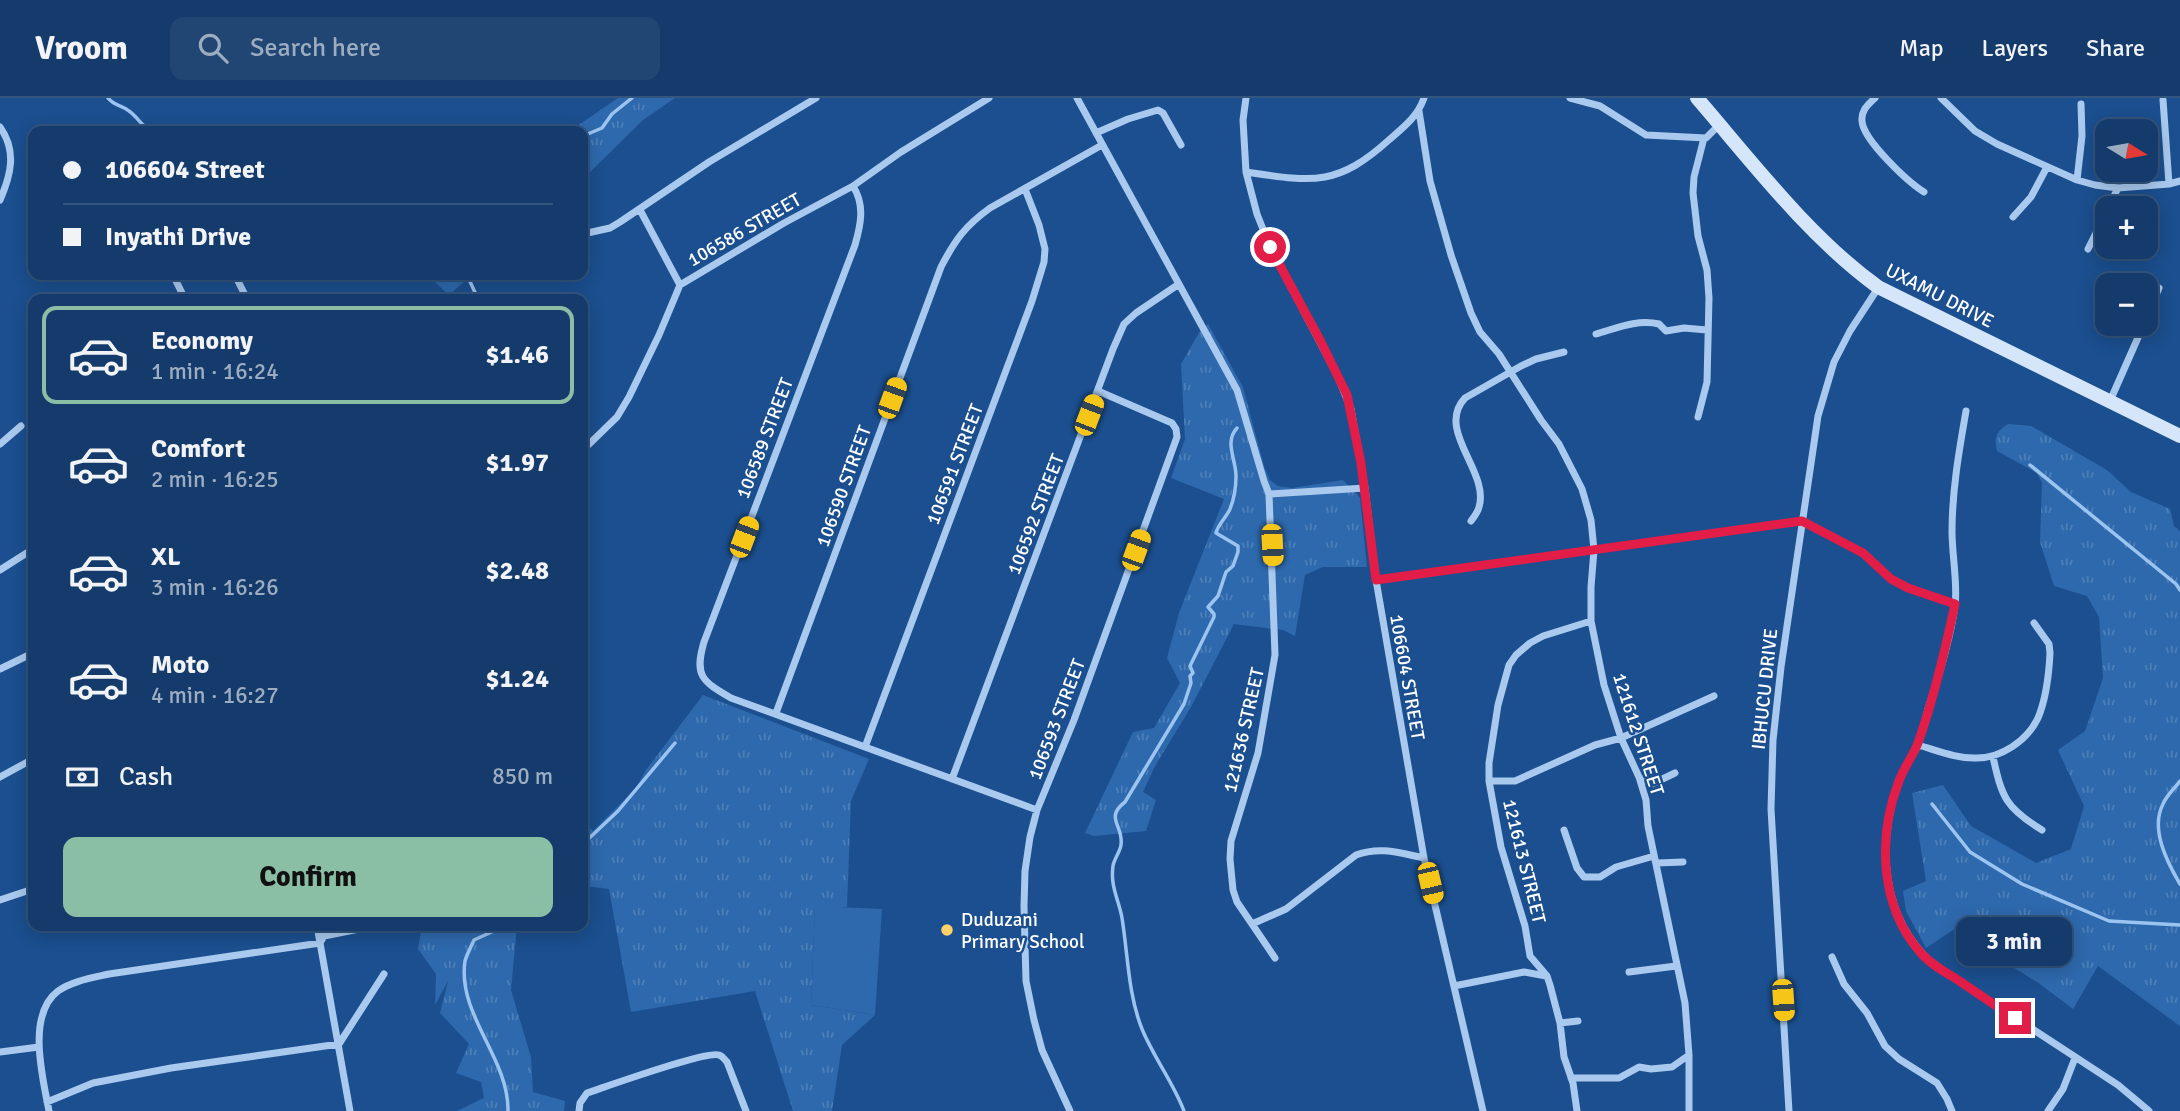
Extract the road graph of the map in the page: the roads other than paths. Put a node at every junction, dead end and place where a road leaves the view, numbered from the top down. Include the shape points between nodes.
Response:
1 (816, 98) edge
2 (989, 98) edge
3 (1077, 98) edge
4 (1246, 98) edge
5 (1424, 98) edge
6 (1570, 98) edge
7 (1697, 98) edge
8 (1875, 98) edge
9 (1941, 98) edge
10 (2163, 100) dead end
11 (2081, 104) dead end
12 (1419, 111) junction
13 (1720, 125) junction
14 (0, 127) edge
15 (1096, 133) junction
16 (1704, 138) junction
17 (1102, 145) junction
18 (1181, 145) dead end
19 (2047, 167) junction
20 (1246, 172) junction
21 (2077, 180) junction
22 (2180, 181) edge
23 (2169, 184) junction
24 (853, 186) junction
25 (2119, 188) junction
26 (1025, 189) junction
27 (1924, 192) dead end
28 (2115, 196) edge
29 (0, 201) edge
30 (640, 209) junction
31 (2013, 217) dead end
32 (588, 233) edge
33 (2095, 235) edge
34 (2088, 249) dead end
35 (1179, 284) junction
36 (680, 285) junction
37 (1878, 287) junction
38 (1707, 330) junction
39 (1596, 334) dead end
40 (2139, 336) edge
41 (1564, 352) dead end
42 (1511, 372) junction
43 (1098, 391) junction
44 (2110, 401) junction
45 (1966, 411) dead end
46 (1698, 416) dead end
47 (21, 426) dead end
48 (2180, 436) edge
49 (0, 444) edge
50 (588, 445) edge
51 (1365, 488) junction
52 (1269, 494) junction
53 (1471, 521) dead end
54 (1802, 521) junction
55 (1594, 550) junction
56 (28, 552) edge
57 (0, 570) edge
58 (1376, 580) junction
59 (1955, 604) junction
60 (1591, 621) junction
61 (2034, 623) dead end
62 (28, 655) edge
63 (0, 669) edge
64 (1714, 696) dead end
65 (776, 713) junction
66 (1621, 738) junction
67 (1917, 745) junction
68 (865, 747) junction
69 (1993, 757) junction
70 (28, 762) edge
71 (1675, 773) dead end
72 (1639, 777) junction
73 (0, 778) edge
74 (952, 779) junction
75 (1489, 781) junction
76 (1037, 810) junction
77 (1563, 830) dead end
78 (2042, 830) dead end
79 (1424, 858) junction
80 (1656, 860) junction
81 (1683, 862) dead end
82 (28, 891) edge
83 (0, 900) edge
84 (1252, 924) junction
85 (318, 931) edge
86 (349, 931) edge
87 (320, 943) junction
88 (1530, 956) junction
89 (1832, 957) dead end
90 (1275, 958) dead end
91 (1676, 966) junction
92 (1524, 972) junction
93 (1629, 972) dead end
94 (384, 974) dead end
95 (1547, 976) junction
96 (1454, 986) junction
97 (1578, 1021) dead end
98 (1560, 1023) junction
99 (339, 1044) junction
100 (39, 1046) junction
101 (0, 1052) edge
102 (1689, 1055) junction
103 (2075, 1058) junction
104 (1571, 1078) junction
105 (47, 1102) junction
106 (49, 1111) edge
107 (351, 1111) edge
108 (579, 1111) edge
109 (746, 1111) edge
110 (1070, 1111) edge
111 (1483, 1111) edge
112 (1577, 1111) edge
113 (1689, 1111) edge
114 (1789, 1111) edge
115 (1951, 1111) edge
116 (2048, 1111) edge
117 (2149, 1111) edge

1 - 30 street
2 - 24 street, 106586 STREET
3 - 15 street
4 - 20 street, 106604 STREET
5 - 12 street
6 - 16 street via 1600,106 1646,135
7 - 13 street, UXAMU DRIVE
8 - 27 street via 1862,113 1863,127 1911,184
9 - 19 street via 1975,131
10 - 23 street
11 - 21 street
12 - 20 street via 1369,157 1339,174 1301,180
12 - 42 street, 121612 STREET via 1430,181 1451,255 1480,332
13 - 16 street
13 - 37 street, UXAMU DRIVE via 1822,238
14 - 29 street via 12,162
15 - 17 street
15 - 18 street via 1158,110
16 - 38 street via 1693,193 1707,270
17 - 26 street, 106590 STREET
17 - 35 street
19 - 21 street
19 - 31 street via 2031,197
20 - 51 street, 106604 STREET via 1270,247 1347,395
21 - 25 street
22 - 23 street
23 - 25 street
24 - 36 street, 106586 STREET
24 - 65 street, 106589 STREET via 861,209 855,244 699,659 702,677 712,687
25 - 28 street
26 - 65 street, 106590 STREET via 973,220 955,239 941,267
26 - 68 street, 106591 STREET via 1044,240 1044,262
30 - 32 street via 610,228
30 - 36 street
33 - 34 street
35 - 43 street, 106592 STREET via 1124,324
35 - 52 street via 1237,390
36 - 50 street, 106586 STREET via 629,397 617,417
37 - 44 street, UXAMU DRIVE
37 - 54 street, IBHUCU DRIVE via 1834,362 1818,416
38 - 39 street via 1666,331 1659,324 1647,323
38 - 46 street via 1707,382
40 - 44 street
41 - 42 street
42 - 53 street via 1458,406 1457,430 1479,493 1480,506
42 - 55 street, 121612 STREET via 1571,465 1591,520
43 - 74 street, 106592 STREET
43 - 76 street, 106593 STREET via 1172,423 1177,437
44 - 48 street, UXAMU DRIVE
45 - 59 street via 1953,502
47 - 49 street
51 - 52 street
51 - 58 street, 106604 STREET
52 - 84 street, 121636 STREET via 1275,655 1258,753 1231,841 1230,859 1237,902
54 - 55 street
54 - 59 street via 1863,553 1891,579
54 - 114 street, IBHUCU DRIVE via 1773,740 1771,809
55 - 58 street
55 - 60 street, 121612 STREET
56 - 57 street
58 - 79 street, 106604 STREET
59 - 67 street
60 - 66 street, 121612 STREET
60 - 75 street, 121613 STREET via 1543,636 1509,665 1498,705
61 - 69 street via 2050,653 2038,716 2028,732
62 - 63 street
64 - 66 street
65 - 68 street, 106589 STREET
66 - 72 street, 121612 STREET
66 - 75 street via 1515,780
67 - 69 street via 1974,758
67 - 103 street via 1899,779 1885,850 1886,873 1906,931 1933,964
68 - 74 street, 106589 STREET
69 - 78 street via 2008,804
70 - 73 street
71 - 72 street via 1652,784
72 - 80 street, 121612 STREET
74 - 76 street, 106589 STREET
75 - 88 street, 121613 STREET
76 - 110 street, 106593 STREET via 1025,871 1026,981 1042,1050
77 - 80 street via 1584,877 1600,877 1616,867
79 - 84 street via 1369,850 1292,905
79 - 96 street, 106604 STREET
80 - 81 street
80 - 91 street, 121612 STREET
82 - 83 street
84 - 90 street, 121636 STREET
85 - 87 street
86 - 87 street via 324,936
87 - 99 street
87 - 100 street via 79,981 57,991 44,1009
88 - 92 street
88 - 95 street, 121613 STREET
89 - 115 street via 1844,984 1885,1046 1937,1083
91 - 93 street
91 - 102 street, 121612 STREET
92 - 95 street
92 - 96 street
94 - 99 street
95 - 98 street, 121613 STREET
96 - 111 street, 106604 STREET
97 - 98 street
98 - 104 street, 121613 STREET
99 - 105 street via 106,1080
99 - 107 street
100 - 101 street
100 - 105 street
102 - 104 street via 1672,1067 1639,1067 1619,1078
102 - 113 street, 121612 STREET
103 - 116 street
103 - 117 street
104 - 112 street, 121613 STREET
105 - 106 street
108 - 109 street via 587,1093 715,1055 727,1062

